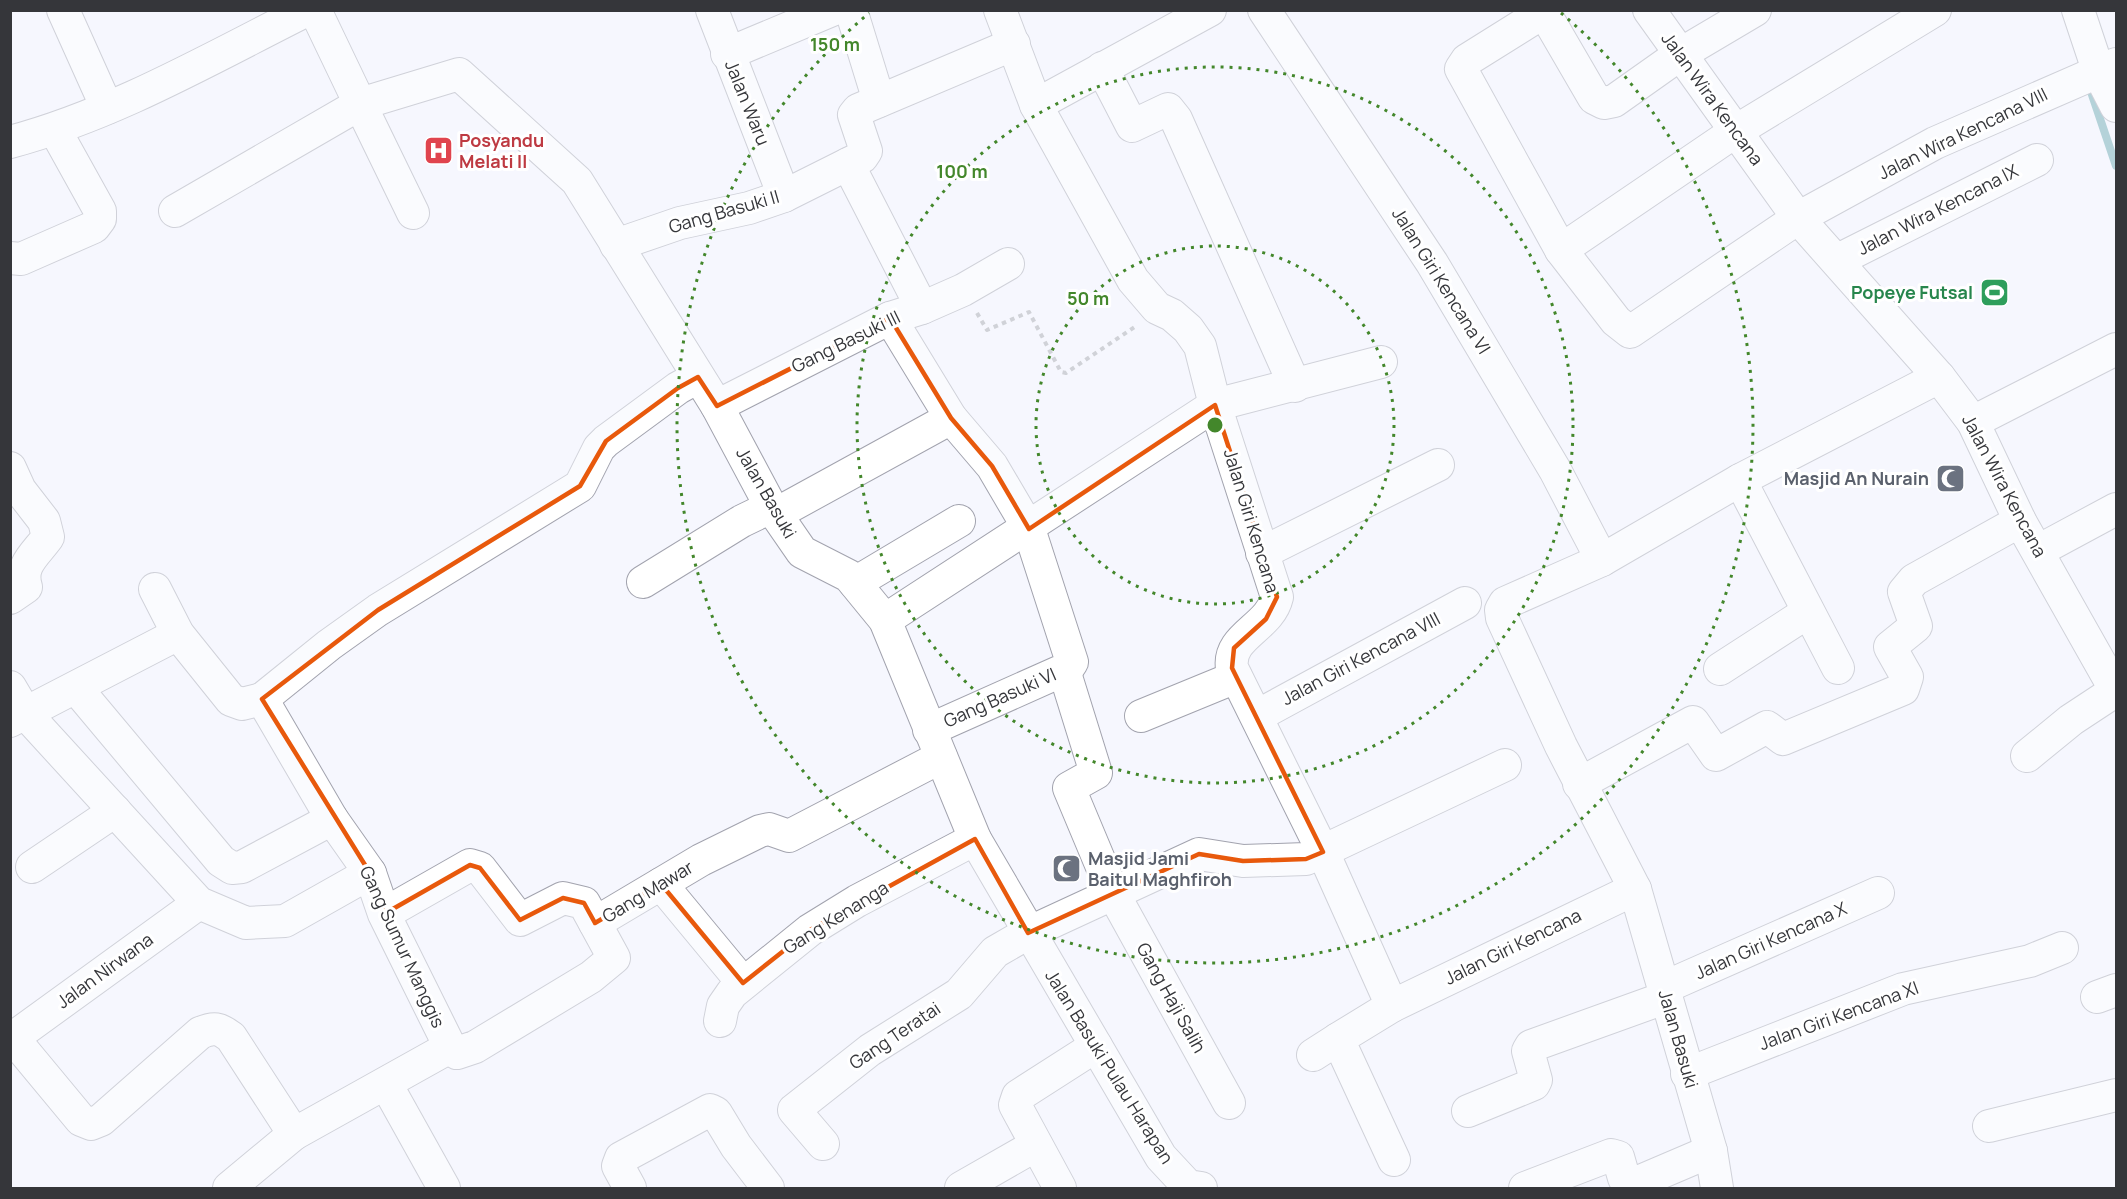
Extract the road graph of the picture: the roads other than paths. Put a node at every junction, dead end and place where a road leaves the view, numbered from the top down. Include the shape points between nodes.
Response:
1 (63, 10) edge
2 (307, 10) edge
3 (315, 10) edge
4 (712, 10) edge
5 (832, 10) edge
6 (851, 10) edge
7 (1000, 10) edge
8 (1210, 10) edge
9 (1264, 10) edge
10 (1649, 10) edge
11 (1755, 10) edge
12 (1935, 10) edge
13 (2078, 10) edge
14 (1546, 11) edge
15 (1014, 44) junction
16 (727, 54) junction
17 (1678, 55) junction
18 (1102, 69) junction
19 (2095, 74) edge
20 (879, 101) junction
21 (360, 104) junction
22 (1036, 105) junction
23 (2116, 106) edge
24 (107, 108) junction
25 (55, 130) junction
26 (1736, 131) junction
27 (10, 142) edge
28 (855, 160) junction
29 (2037, 160) dead end
30 (784, 196) junction
31 (175, 211) dead end
32 (413, 213) dead end
33 (1798, 218) junction
34 (615, 246) junction
35 (1561, 250) junction
36 (10, 258) edge
37 (1838, 260) junction
38 (1008, 264) dead end
39 (922, 308) junction
40 (890, 318) junction
41 (2116, 349) edge
42 (1381, 362) dead end
43 (698, 377) junction
44 (1940, 377) junction
45 (1295, 386) junction
46 (717, 405) junction
47 (1215, 405) junction
48 (951, 418) junction
49 (1973, 422) junction
50 (1438, 465) dead end
51 (1740, 480) junction
52 (14, 484) edge
53 (2116, 509) edge
54 (773, 511) junction
55 (959, 521) dead end
56 (2020, 521) junction
57 (1029, 528) junction
58 (2038, 551) junction
59 (1262, 553) junction
60 (1602, 560) junction
61 (644, 582) dead end
62 (855, 583) junction
63 (155, 589) dead end
64 (10, 598) edge
65 (1464, 603) dead end
66 (1808, 612) junction
67 (885, 620) junction
68 (178, 634) junction
69 (1838, 668) dead end
70 (1064, 669) junction
71 (1720, 669) dead end
72 (1236, 677) junction
73 (10, 687) edge
74 (77, 689) junction
75 (2116, 691) edge
76 (262, 699) junction
77 (1141, 716) dead end
78 (1257, 716) junction
79 (18, 718) edge
80 (935, 743) junction
81 (2027, 756) dead end
82 (1505, 765) dead end
83 (1579, 784) junction
84 (115, 811) junction
85 (332, 819) junction
86 (975, 839) junction
87 (1323, 852) junction
88 (32, 867) dead end
89 (370, 873) junction
90 (661, 884) junction
91 (1635, 889) junction
92 (1113, 893) junction
93 (1878, 893) dead end
94 (199, 903) junction
95 (384, 914) junction
96 (595, 923) junction
97 (1028, 933) junction
98 (2062, 948) dead end
99 (743, 983) junction
100 (1665, 993) junction
101 (1392, 1006) junction
102 (720, 1021) dead end
103 (12, 1039) edge
104 (1095, 1046) junction
105 (450, 1047) junction
106 (1687, 1074) junction
107 (386, 1084) junction
108 (2116, 1095) edge
109 (1229, 1102) dead end
110 (1468, 1111) dead end
111 (1989, 1126) dead end
112 (294, 1134) junction
113 (823, 1144) dead end
114 (1036, 1145) junction
115 (1711, 1151) junction
116 (1394, 1160) dead end
117 (229, 1188) edge
118 (444, 1188) edge
119 (630, 1188) edge
120 (768, 1188) edge
121 (961, 1188) edge
122 (1060, 1188) edge
123 (1201, 1188) edge
124 (1525, 1188) edge
125 (1717, 1188) edge

1 - 24 street
2 - 24 street
3 - 21 street
4 - 16 street, Jalan Waru
5 - 16 street
6 - 20 street
7 - 15 street, Jalan Giri Kencana
8 - 18 street
9 - 60 street, Jalan Giri Kencana VI via 1438,273 1555,470
10 - 17 street, Jalan Wira Kencana
11 - 17 street
12 - 26 street
13 - 19 street
14 - 17 street via 1594,98 1604,103 1614,101
14 - 35 street via 1467,60 1461,69
15 - 20 street
15 - 22 street, Jalan Giri Kencana
16 - 30 street, Jalan Waru
17 - 26 street, Jalan Wira Kencana
18 - 22 street
18 - 45 street via 1132,126 1168,109 1176,119
19 - 23 street
19 - 33 street, Jalan Wira Kencana VIII via 1935,143
20 - 28 street via 854,115 865,147
21 - 31 street
21 - 32 street
21 - 34 street, Jalan Basuki via 459,74 577,181
22 - 47 street, Jalan Giri Kencana via 1133,280 1157,308 1173,315 1188,329 1200,346
24 - 25 street
25 - 27 street
25 - 36 street via 100,211 100,219 94,227 32,255
26 - 33 street, Jalan Wira Kencana
26 - 35 street
28 - 30 street, Gang Basuki II
28 - 39 street
29 - 37 street, Jalan Wira Kencana IX
30 - 34 street, Gang Basuki II via 680,223
33 - 35 street, Jalan Wira Kencana VIII via 1630,332 1616,321
33 - 37 street, Jalan Wira Kencana
34 - 43 street, Jalan Basuki
37 - 44 street, Jalan Wira Kencana
38 - 39 street, Gang Basuki III
39 - 40 street, Gang Basuki III
40 - 46 street, Gang Basuki III
40 - 48 street, Gang Basuki VI
41 - 49 street
42 - 45 street
43 - 46 street, Jalan Basuki
43 - 76 street via 606,441 580,486 378,610
44 - 49 street, Jalan Wira Kencana
44 - 51 street
45 - 47 street
46 - 54 street, Jalan Basuki
47 - 57 street
47 - 59 street, Jalan Giri Kencana
48 - 54 street
48 - 57 street, Gang Basuki VI via 993,466
49 - 56 street, Jalan Wira Kencana
50 - 59 street
51 - 60 street
51 - 66 street
52 - 64 street via 44,521 48,537 24,568 26,587
53 - 58 street
54 - 61 street via 742,521
54 - 62 street, Jalan Basuki via 802,552 849,576
55 - 62 street
56 - 58 street, Jalan Wira Kencana
56 - 83 street via 1914,580 1904,592 1916,626 1890,647 1907,677 1903,689 1783,739 1767,726 1716,755 1693,722
57 - 67 street
57 - 70 street, Gang Basuki VI via 1071,656 1072,663
58 - 75 street, Jalan Wira Kencana
59 - 72 street, Jalan Giri Kencana via 1277,597 1274,610 1234,648 1230,657
60 - 83 street, Jalan Basuki via 1505,603 1501,610
62 - 67 street, Jalan Basuki
63 - 68 street
65 - 78 street, Jalan Giri Kencana VIII
66 - 69 street
66 - 71 street
67 - 80 street, Jalan Basuki
68 - 74 street
68 - 76 street via 231,700 242,704
70 - 80 street, Gang Basuki VI
70 - 92 street, Gang Haji Salih via 1096,773 1069,788
72 - 77 street
72 - 78 street, Jalan Giri Kencana
73 - 79 street
74 - 79 street
74 - 85 street via 221,861 232,868 242,867
75 - 81 street via 2071,720
76 - 85 street, Gang Sumur Manggis
78 - 87 street, Jalan Giri Kencana
79 - 84 street
80 - 86 street, Jalan Basuki
80 - 90 street, Gang Mawar via 789,836 769,829 760,831
82 - 87 street
83 - 91 street, Jalan Basuki
84 - 88 street
84 - 94 street
85 - 89 street, Gang Sumur Manggis
86 - 97 street, Jalan Basuki
86 - 99 street, Gang Kenanga via 810,930
87 - 92 street via 1305,859 1243,861 1199,854
87 - 101 street, Jalan Giri Kencana
89 - 94 street via 285,921 246,923
89 - 95 street, Gang Sumur Manggis
90 - 96 street, Gang Mawar
90 - 99 street
91 - 100 street, Jalan Basuki
91 - 101 street, Jalan Giri Kencana
92 - 97 street
92 - 109 street, Gang Haji Salih
93 - 100 street, Jalan Giri Kencana X
94 - 103 street, Jalan Nirwana
95 - 96 street, Gang Mawar via 470,865 480,868 520,920 563,898 584,903
95 - 105 street, Gang Sumur Manggis
96 - 105 street via 614,958 607,965 475,1047 457,1053
97 - 104 street, Jalan Basuki Pulau Harapan
97 - 113 street, Gang Teratai via 995,951 959,994 870,1050 794,1110
98 - 106 street, Jalan Giri Kencana XI via 2030,961 1903,989
99 - 102 street, Gang Kenanga via 723,1006
100 - 106 street, Jalan Basuki
100 - 110 street, Jalan Giri Kencana X via 1531,1046 1528,1052 1534,1084
101 - 116 street, Jalan Giri Kencana via 1325,1047
103 - 112 street via 81,1120 91,1124 101,1120 200,1033 220,1029 231,1037
104 - 114 street via 1018,1096 1015,1105
104 - 123 street, Jalan Basuki Pulau Harapan via 1161,1157 1188,1186
105 - 107 street
106 - 115 street, Jalan Basuki
107 - 112 street
107 - 118 street
108 - 111 street
112 - 117 street
114 - 121 street
114 - 122 street
115 - 124 street via 1636,1183 1624,1178 1618,1157 1611,1155
115 - 125 street, Jalan Basuki
119 - 120 street via 618,1166 621,1158 710,1110 717,1113

